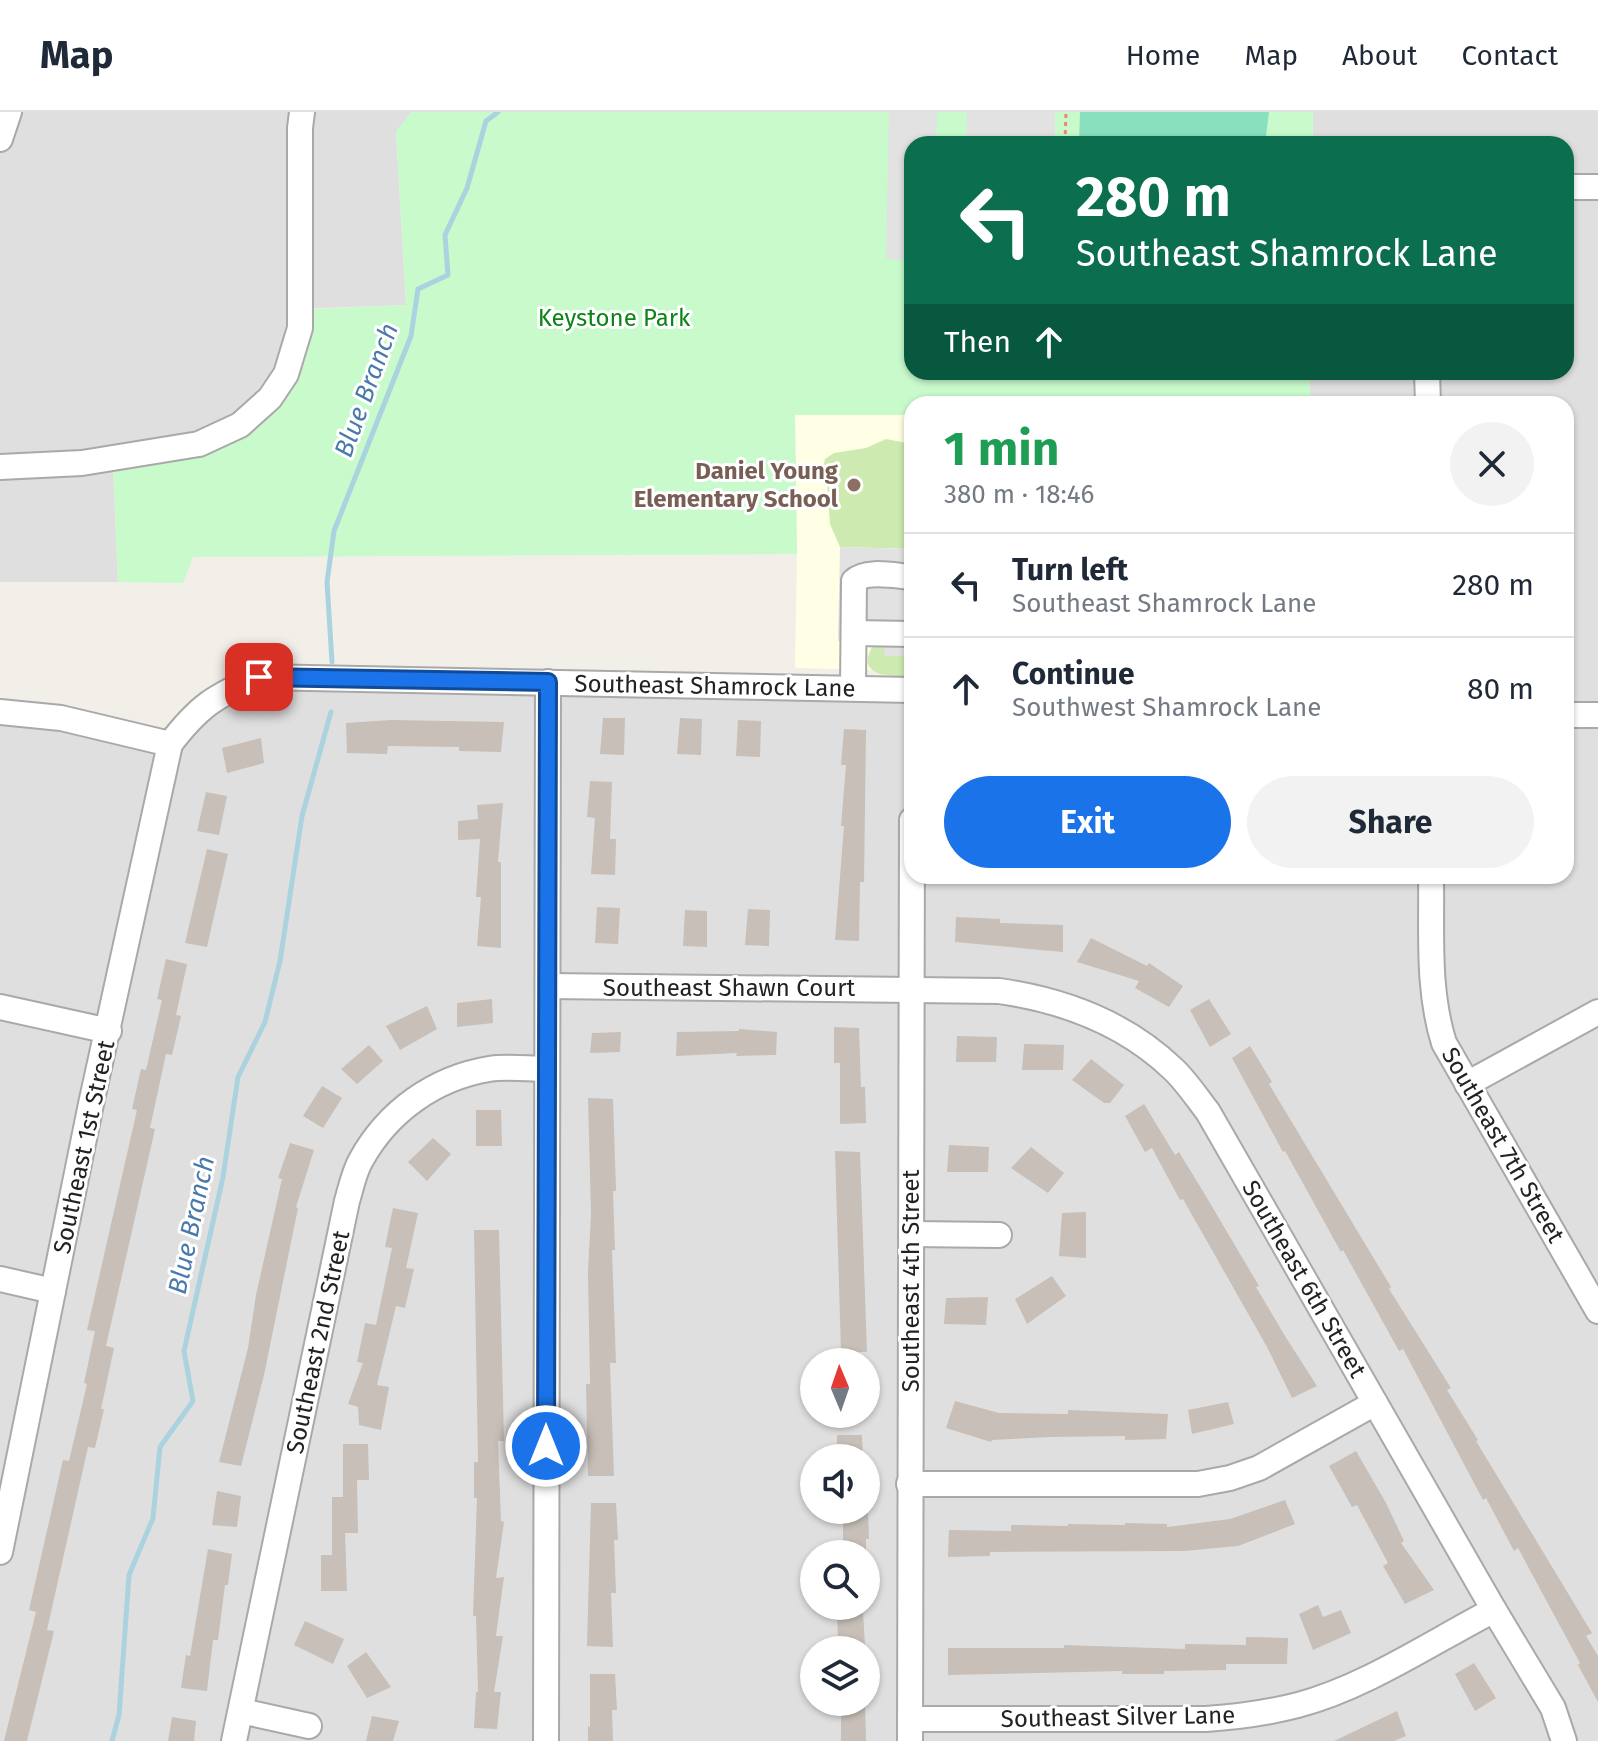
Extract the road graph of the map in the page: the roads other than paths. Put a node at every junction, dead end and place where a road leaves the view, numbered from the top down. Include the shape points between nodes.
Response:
1 (9, 112) edge
2 (302, 112) edge
3 (0, 139) edge
4 (1574, 187) edge
5 (1598, 187) edge
6 (0, 467) edge
7 (904, 577) edge
8 (854, 633) junction
9 (904, 634) edge
10 (548, 682) junction
11 (853, 688) junction
12 (904, 690) edge
13 (0, 712) edge
14 (1574, 715) edge
15 (1598, 715) edge
16 (170, 744) junction
17 (912, 884) edge
18 (1431, 884) edge
19 (548, 986) junction
20 (911, 989) junction
21 (0, 1007) edge
22 (1598, 1012) edge
23 (109, 1031) junction
24 (546, 1069) junction
25 (1467, 1084) junction
26 (911, 1234) junction
27 (999, 1235) dead end
28 (0, 1279) edge
29 (53, 1291) junction
30 (1596, 1302) edge
31 (1375, 1403) junction
32 (909, 1484) junction
33 (2, 1537) edge
34 (1494, 1610) junction
35 (241, 1711) junction
36 (309, 1726) dead end
37 (910, 1730) edge
38 (234, 1741) edge
39 (546, 1741) edge
40 (1564, 1741) edge

1 - 3 street
2 - 6 street via 300,328 286,374 270,398 240,425 199,444 82,463
4 - 5 street
7 - 8 street via 854,581
8 - 9 street
8 - 11 street
10 - 11 street, Southeast Shamrock Lane
10 - 16 street, Southeast Shamrock Lane via 259,677 227,690 194,713
10 - 19 street
11 - 12 street, Southeast Shamrock Lane
13 - 16 street via 61,718
14 - 15 street
16 - 23 street, Southeast 1st Street
17 - 20 street, Southeast 4th Street
18 - 25 street, Southeast 7th Street via 1436,1016
19 - 20 street, Southeast Shawn Court
19 - 24 street
20 - 26 street, Southeast 4th Street
20 - 31 street, Southeast 6th Street via 1040,997 1119,1030 1173,1069 1208,1112
21 - 23 street
22 - 25 street
23 - 29 street, Southeast 1st Street
24 - 35 street, Southeast 2nd Street via 492,1069 455,1077 414,1098 391,1118 360,1161 347,1201
24 - 39 street
25 - 30 street, Southeast 7th Street
26 - 27 street
26 - 32 street, Southeast 4th Street
28 - 29 street
29 - 33 street, Southeast 1st Street
31 - 32 street via 1259,1468 1198,1484
31 - 34 street, Southeast 6th Street
32 - 37 street, Southeast 4th Street
34 - 37 street, Southeast Silver Lane via 1352,1685 1252,1715
34 - 40 street, Southeast 6th Street via 1553,1708
35 - 36 street
35 - 38 street, Southeast 2nd Street

